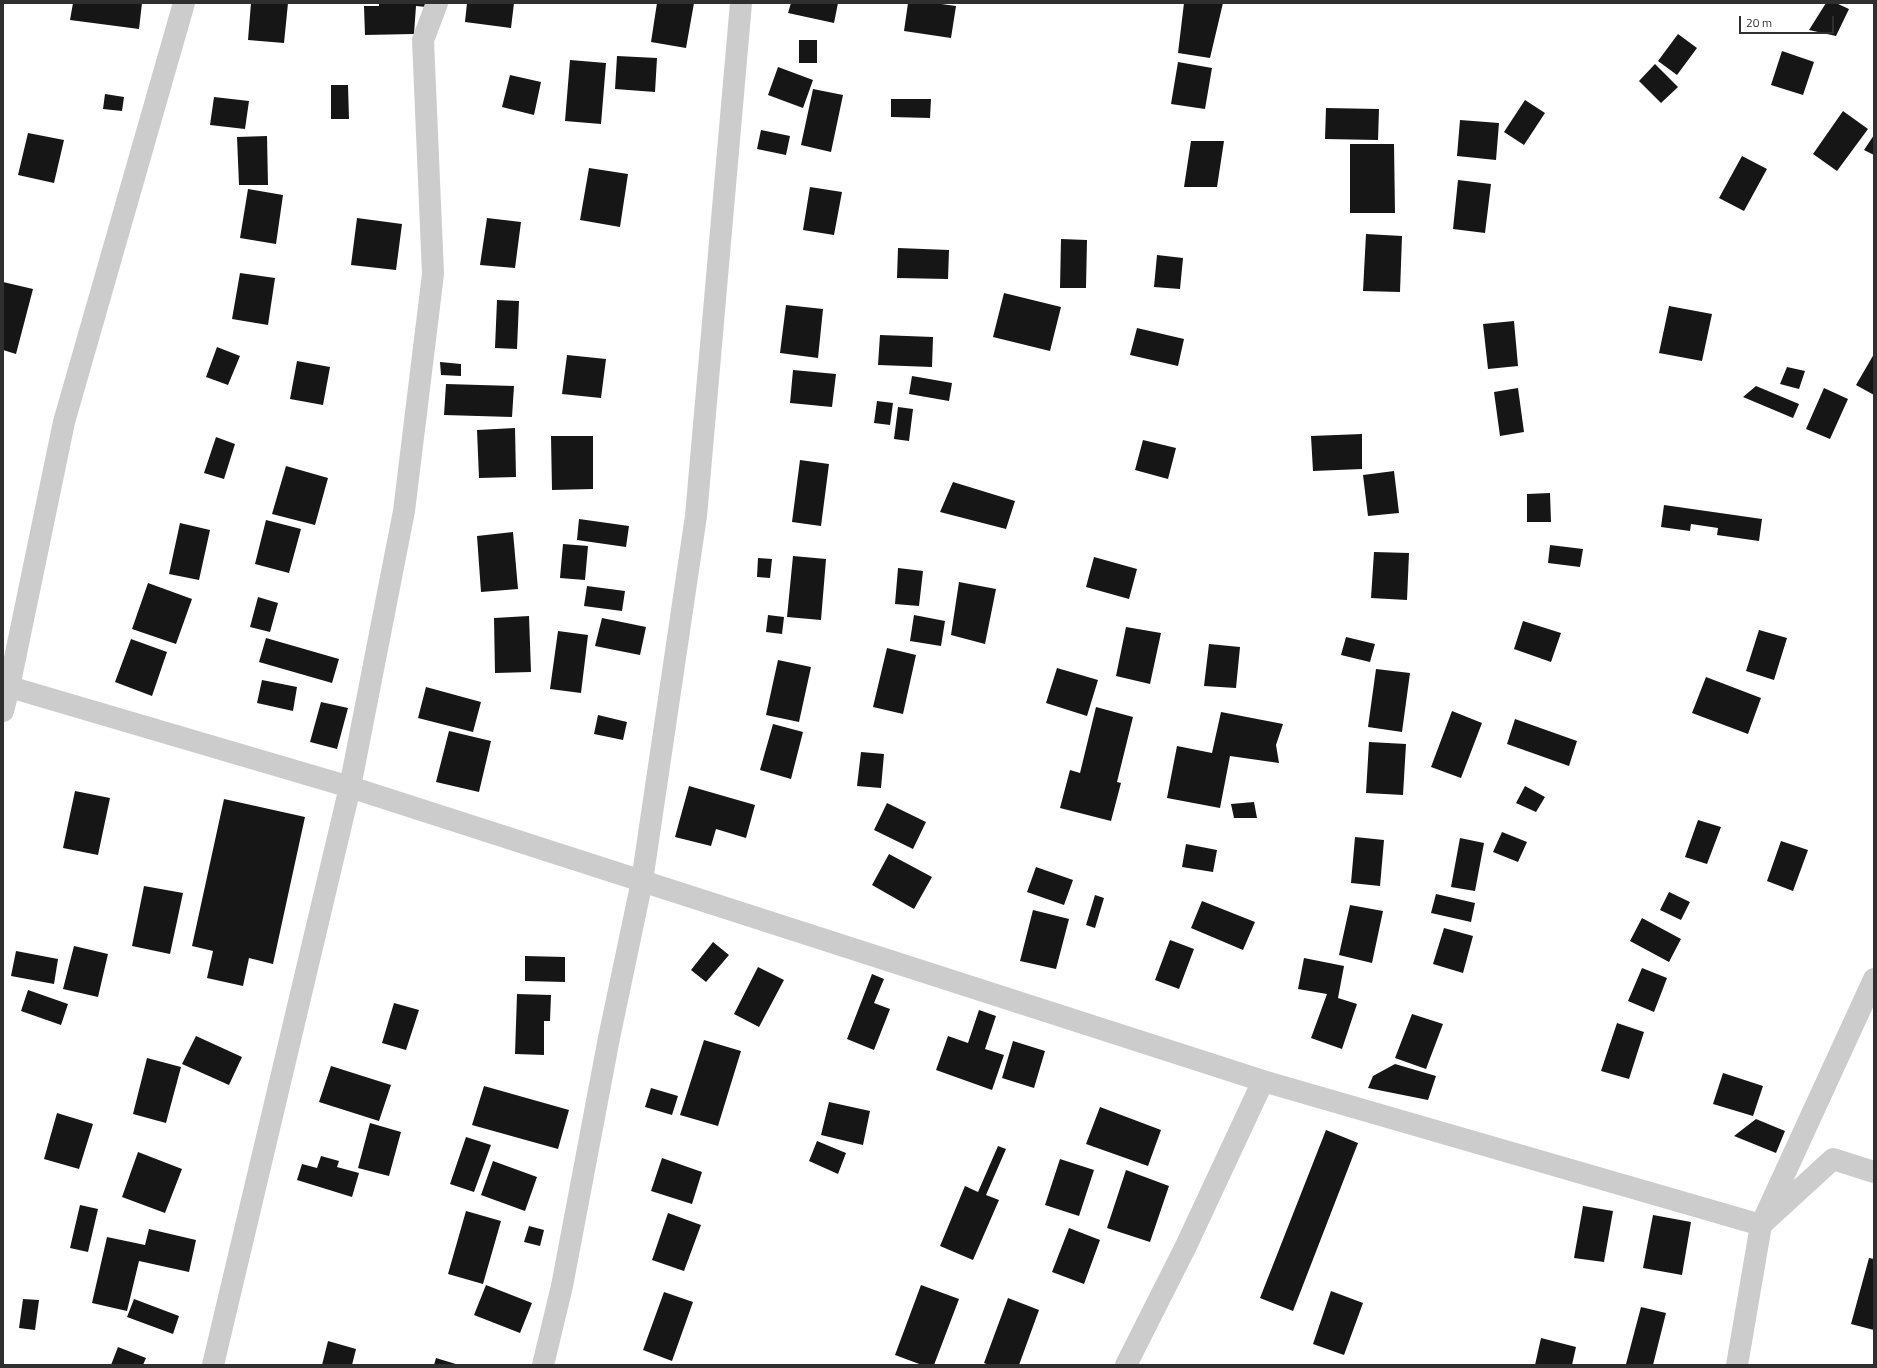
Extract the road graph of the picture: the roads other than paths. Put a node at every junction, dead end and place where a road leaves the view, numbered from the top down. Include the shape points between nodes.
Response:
1 (184, 3) edge
2 (438, 3) edge
3 (741, 3) edge
4 (6, 686) edge
5 (3, 711) edge
6 (350, 786) junction
7 (642, 881) junction
8 (1874, 979) edge
9 (1263, 1081) junction
10 (1874, 1172) edge
11 (1761, 1225) junction
12 (213, 1365) edge
13 (543, 1365) edge
14 (1126, 1365) edge
15 (1737, 1365) edge

1 - 4 street via 64,422
2 - 6 street via 423,40 433,274 404,511
3 - 7 street via 696,516
4 - 5 street
4 - 6 street
6 - 7 street
6 - 12 street
7 - 9 street
7 - 13 street via 562,1286
8 - 11 street
9 - 11 street
9 - 14 street via 1186,1246
10 - 11 street via 1833,1159
11 - 15 street

